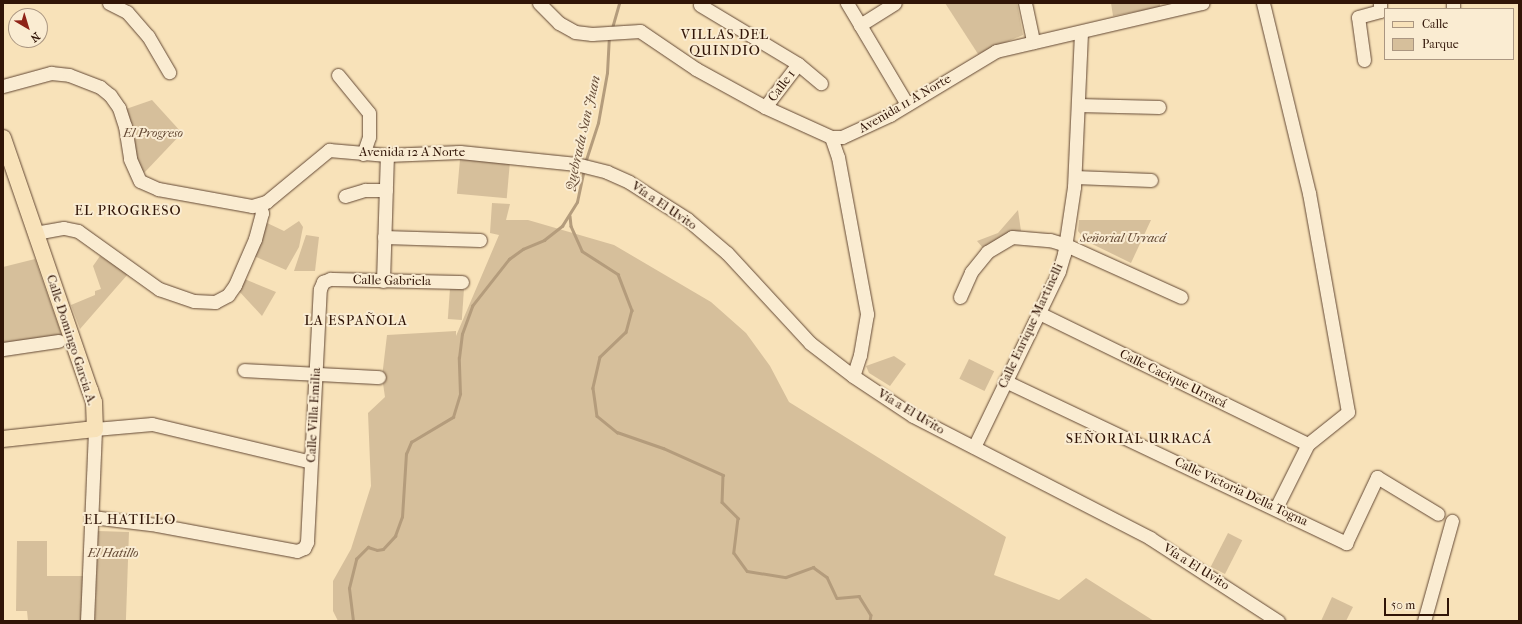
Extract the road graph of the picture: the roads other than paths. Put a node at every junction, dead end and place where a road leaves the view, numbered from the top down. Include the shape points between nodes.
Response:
1 (109, 3) edge
2 (539, 3) edge
3 (847, 3) edge
4 (895, 3) edge
5 (1025, 3) edge
6 (1201, 3) edge
7 (1263, 3) edge
8 (1380, 3) edge
9 (700, 5) dead end
10 (860, 25) junction
11 (1081, 32) junction
12 (1033, 42) junction
13 (1364, 60) dead end
14 (798, 64) junction
15 (169, 72) dead end
16 (338, 75) dead end
17 (821, 83) dead end
18 (3, 86) edge
19 (907, 104) junction
20 (1078, 105) junction
21 (765, 107) junction
22 (1159, 107) dead end
23 (830, 137) junction
24 (3, 138) edge
25 (363, 154) junction
26 (387, 155) junction
27 (576, 164) joint
28 (1075, 177) junction
29 (1151, 180) dead end
30 (386, 190) junction
31 (345, 196) dead end
32 (260, 205) junction
33 (35, 233) junction
34 (384, 237) junction
35 (480, 240) dead end
36 (1066, 245) junction
37 (383, 281) junction
38 (323, 282) joint
39 (462, 282) dead end
40 (1181, 296) dead end
41 (960, 297) dead end
42 (1039, 313) junction
43 (58, 341) dead end
44 (3, 349) edge
45 (244, 370) dead end
46 (317, 375) junction
47 (853, 376) junction
48 (379, 377) dead end
49 (1005, 381) junction
50 (95, 429) junction
51 (3, 440) edge
52 (1308, 444) junction
53 (974, 447) junction
54 (311, 462) junction
55 (1276, 508) junction
56 (1438, 514) dead end
57 (92, 517) junction
58 (1452, 521) dead end
59 (87, 621) edge
60 (1278, 621) edge
61 (1424, 621) edge

1 - 15 street via 127,12 148,36
2 - 21 street via 559,23 575,32 592,34 640,31 660,42 696,69
3 - 10 street
4 - 10 street
5 - 12 street
6 - 11 street, Avenida 11 A Norte
7 - 52 street via 1309,193 1348,412
8 - 13 street via 1380,11 1358,17
9 - 14 street
10 - 19 street
11 - 12 street, Avenida 11 A Norte
11 - 20 street, Calle Enrique Martinelli
12 - 19 street, Avenida 11 A Norte via 996,51
14 - 17 street
14 - 21 street, Calle 1
16 - 25 street via 369,113 369,138
18 - 32 street via 51,73 86,81 110,96 119,108 125,126 130,159 140,181 158,189
19 - 23 street, Avenida 11 A Norte via 859,131 842,137
20 - 22 street
20 - 28 street, Calle Enrique Martinelli
21 - 23 street
23 - 47 street via 838,157 866,314 860,355
24 - 33 main road, Calle Domingo Garcia A.
25 - 26 street, Avenida 12 A Norte
25 - 32 street, Avenida 12 A Norte via 329,150
26 - 27 street, Avenida 12 A Norte via 460,152
26 - 30 street
27 - 47 street, Vía a El Uvito via 607,172 629,182 687,219 727,254 810,343
28 - 29 street
28 - 36 street, Calle Enrique Martinelli
30 - 31 street via 365,190
30 - 34 street
32 - 33 street via 262,213 255,239 235,285 228,295 215,302 194,300 158,289 78,231 64,228
33 - 50 main road, Calle Domingo Garcia A. via 94,402
34 - 35 street
34 - 37 street
36 - 40 street
36 - 41 street via 1050,240 1012,237 999,243 987,252 971,272
36 - 42 street, Calle Enrique Martinelli via 1059,272
37 - 38 street, Calle Gabriela via 330,279
37 - 39 street, Calle Gabriela
38 - 46 street, Calle Villa Emilia via 320,289
42 - 49 street, Calle Enrique Martinelli
42 - 52 street, Calle Cacique Urracá
43 - 44 street
45 - 46 street
46 - 48 street
46 - 54 street, Calle Villa Emilia
47 - 53 street, Vía a El Uvito via 913,416
49 - 53 street, Calle Enrique Martinelli
49 - 55 street, Calle Victoria Della Togna
50 - 51 main road
50 - 54 street via 152,424
50 - 57 street, Calle Domingo Garcia A.
52 - 55 street
53 - 60 street, Vía a El Uvito via 1178,554
54 - 57 street, Calle Villa Emilia via 307,542 304,548 297,551 204,532
55 - 56 street, Calle Victoria Della Togna via 1346,543 1377,477
57 - 59 street, Calle Domingo Garcia A.
58 - 61 street

